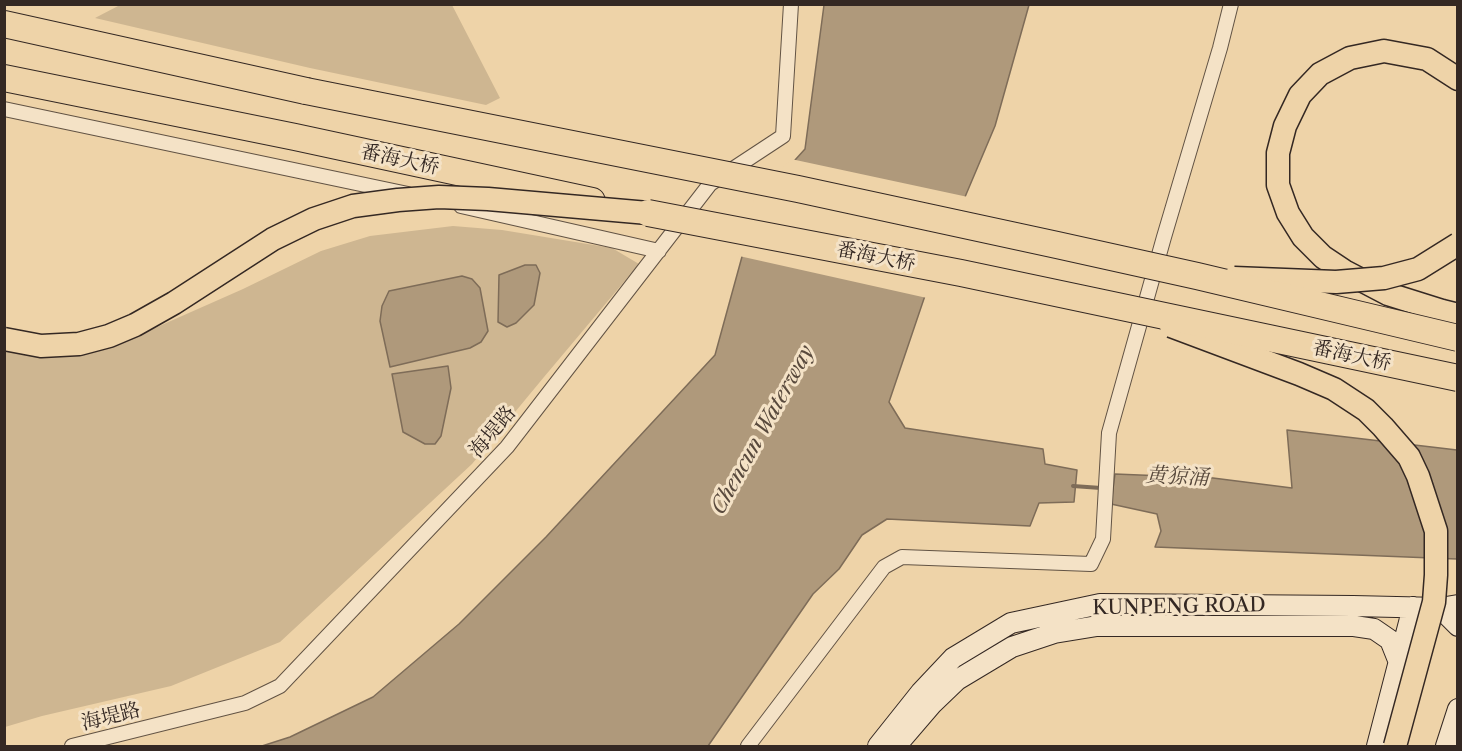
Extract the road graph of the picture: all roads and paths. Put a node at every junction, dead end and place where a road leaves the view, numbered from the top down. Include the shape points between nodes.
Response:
1 (791, 4) edge
2 (1231, 4) edge
3 (4, 22) edge
4 (4, 78) edge
5 (1458, 79) edge
6 (4, 109) edge
7 (648, 213) junction
8 (1458, 244) edge
9 (659, 251) junction
10 (1197, 276) junction
11 (1110, 304) junction
12 (1458, 315) edge
13 (4, 339) edge
14 (1458, 339) edge
15 (1458, 378) edge
16 (1449, 606) edge
17 (1413, 608) junction
18 (1458, 626) edge
19 (1398, 660) junction
20 (1458, 710) edge
21 (72, 747) edge
22 (748, 747) edge
23 (878, 747) edge
24 (896, 747) edge
25 (1377, 747) edge
26 (1395, 747) edge
27 (1446, 747) edge

1 - 9 street, 海堤路 via 783,136 710,184
2 - 22 street via 1109,433 1103,539 1090,564 902,557 884,567
3 - 10 highway, 番海大桥, bridge via 306,91 787,187
4 - 7 highway, 番海大桥, bridge
5 - 12 main road via 1427,59 1384,51 1350,58 1320,74 1300,95 1285,126 1278,153 1278,185 1288,213 1303,237 1323,257 1388,294
6 - 9 street
7 - 11 highway, 番海大桥, bridge
7 - 13 main road, bridge via 440,197 352,206 273,239 174,303 109,336 79,344 41,346
8 - 10 main road, bridge via 1418,269 1384,278 1336,282
9 - 21 street, 海堤路 via 507,447 280,686 245,703
10 - 14 highway, 番海大桥, bridge
11 - 15 highway, 番海大桥, bridge
11 - 26 main road, bridge via 1334,389 1366,410 1408,457 1436,531 1436,575 1434,602
16 - 17 street, KUNPENG ROAD
16 - 18 street
17 - 19 street
17 - 23 street, KUNPENG ROAD via 1100,604 1011,623 953,658
19 - 24 street, KUNPENG ROAD via 1390,640 1374,628 1354,626 1097,626 1054,633 1012,646 957,680
19 - 25 street
20 - 27 street

